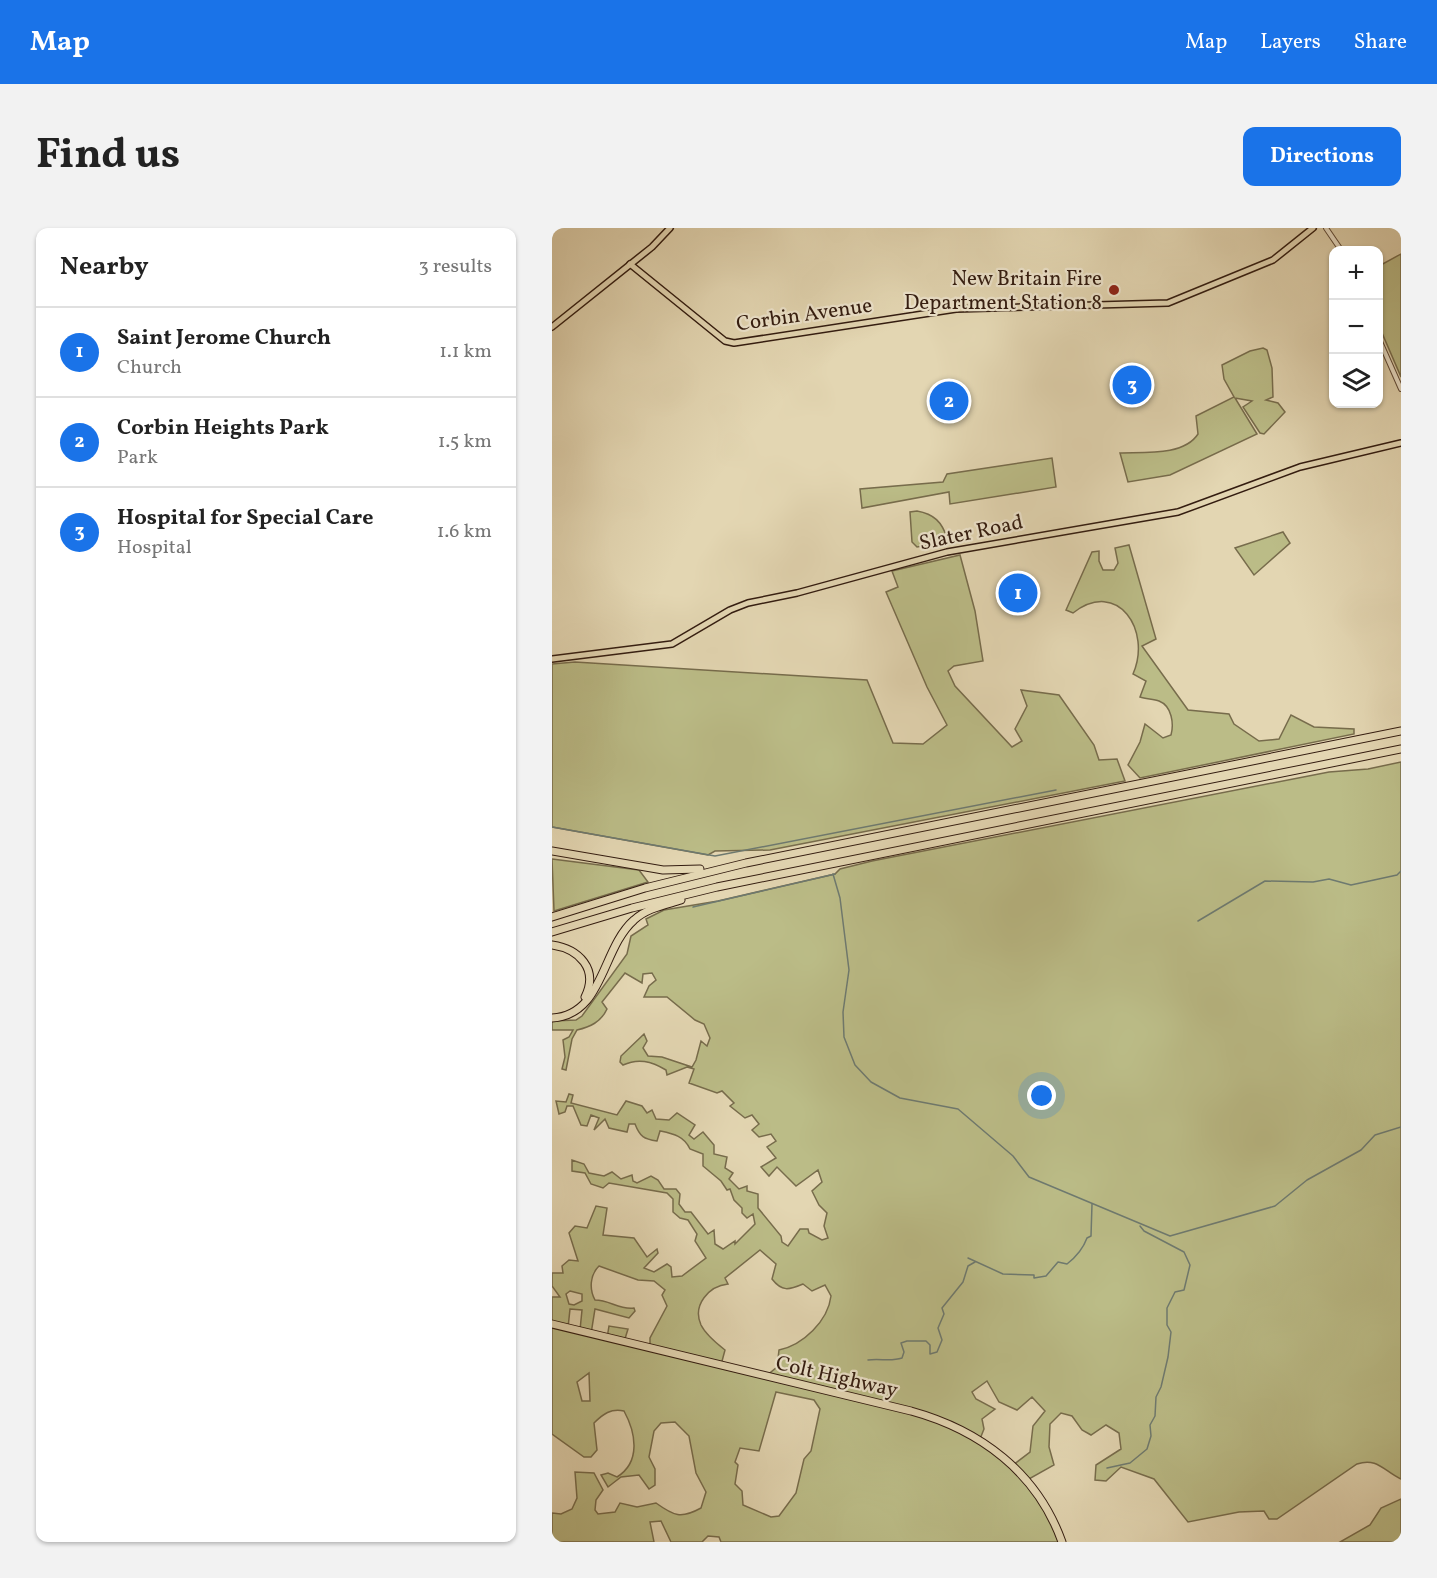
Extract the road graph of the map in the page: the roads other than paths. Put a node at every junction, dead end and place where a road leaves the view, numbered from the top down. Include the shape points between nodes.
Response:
1 (670, 228) edge
2 (1313, 228) edge
3 (1326, 228) edge
4 (1338, 246) edge
5 (630, 264) junction
6 (552, 327) edge
7 (1383, 348) edge
8 (1401, 389) edge
9 (1401, 443) edge
10 (552, 659) edge
11 (1401, 731) edge
12 (1401, 749) edge
13 (552, 851) edge
14 (726, 867) junction
15 (717, 887) junction
16 (552, 917) edge
17 (552, 932) edge
18 (552, 945) edge
19 (552, 1016) edge
20 (552, 1324) edge
21 (1062, 1542) edge

1 - 5 main road
2 - 5 main road, Corbin Avenue via 1273,260 1168,303 956,309 734,343 722,338
3 - 4 street
5 - 6 main road
7 - 8 street
9 - 10 main road, Slater Road via 1300,467 1178,512 947,552 748,603 672,644
11 - 14 highway
12 - 15 highway
13 - 14 highway via 669,870
14 - 16 highway via 628,892
15 - 17 highway
15 - 19 highway via 650,910 633,920 584,1006 571,1015
18 - 19 highway via 579,955 590,977 588,991 580,1003
20 - 21 highway, Colt Highway via 951,1424 988,1445 1021,1473 1046,1508

